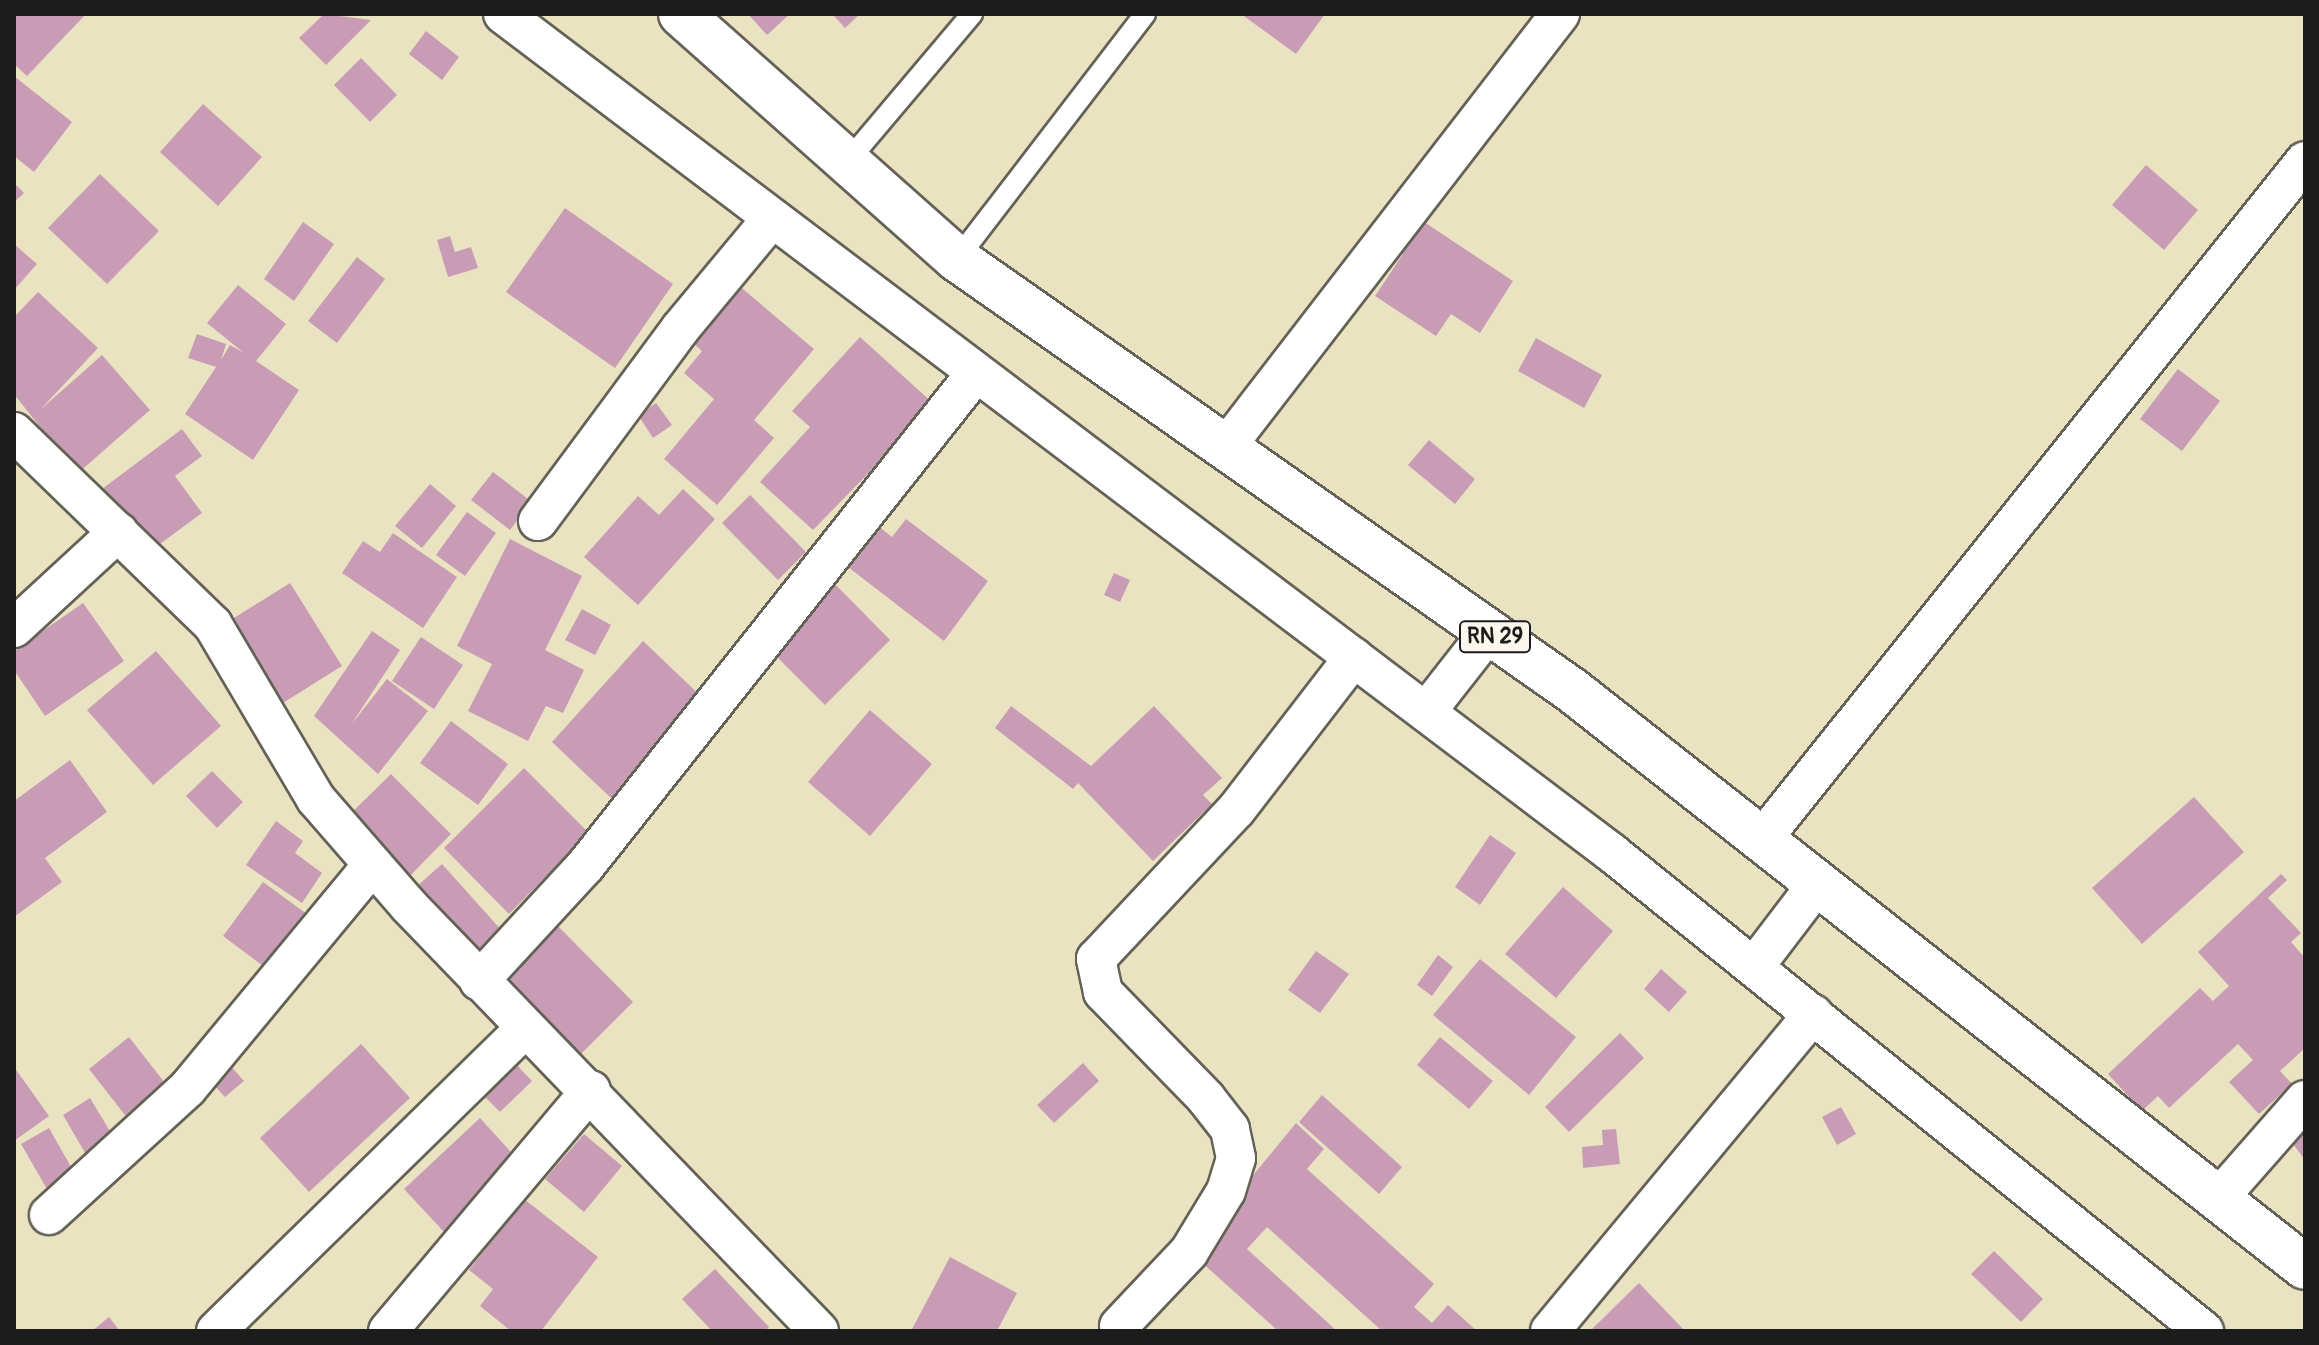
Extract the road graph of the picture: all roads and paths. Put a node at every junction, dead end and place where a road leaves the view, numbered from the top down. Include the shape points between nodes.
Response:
1 (503, 14) edge
2 (681, 14) edge
3 (972, 14) edge
4 (1145, 14) edge
5 (1560, 14) edge
6 (2305, 161) edge
7 (847, 162) junction
8 (772, 218) junction
9 (957, 259) junction
10 (976, 373) junction
11 (14, 432) edge
12 (1229, 443) junction
13 (538, 521) dead end
14 (118, 532) junction
15 (14, 628) edge
16 (1488, 633) junction
17 (1354, 657) junction
18 (1426, 712) junction
19 (1763, 838) junction
20 (372, 865) junction
21 (1818, 883) junction
22 (1754, 967) junction
23 (479, 981) junction
24 (1813, 1014) junction
25 (525, 1028) junction
26 (591, 1090) junction
27 (2305, 1100) edge
28 (2217, 1200) junction
29 (49, 1215) dead end
30 (2305, 1267) edge
31 (1119, 1326) dead end
32 (216, 1331) edge
33 (388, 1331) edge
34 (819, 1331) edge
35 (1550, 1331) edge
36 (2204, 1331) edge

1 - 8 street
2 - 7 main road, RN 29
3 - 7 lane
4 - 9 lane
5 - 12 street
6 - 19 street
7 - 9 main road, RN 29
8 - 10 street
8 - 13 street
9 - 12 main road, RN 29
10 - 17 street
10 - 23 street via 586,865
11 - 14 street
12 - 16 main road, RN 29
14 - 15 street
14 - 20 street via 213,625 316,799
16 - 18 street
16 - 19 main road, RN 29
17 - 18 street
17 - 31 street via 1236,810 1096,959 1103,992 1206,1098 1230,1129 1236,1158 1226,1191 1189,1252
18 - 22 street
19 - 21 main road, RN 29
20 - 23 street
20 - 29 street via 187,1089
21 - 22 street
21 - 28 main road, RN 29
22 - 24 street
23 - 25 street
24 - 35 street
24 - 36 street
25 - 26 street
25 - 32 street
26 - 33 street
26 - 34 street
27 - 28 street
28 - 30 main road, RN 29

